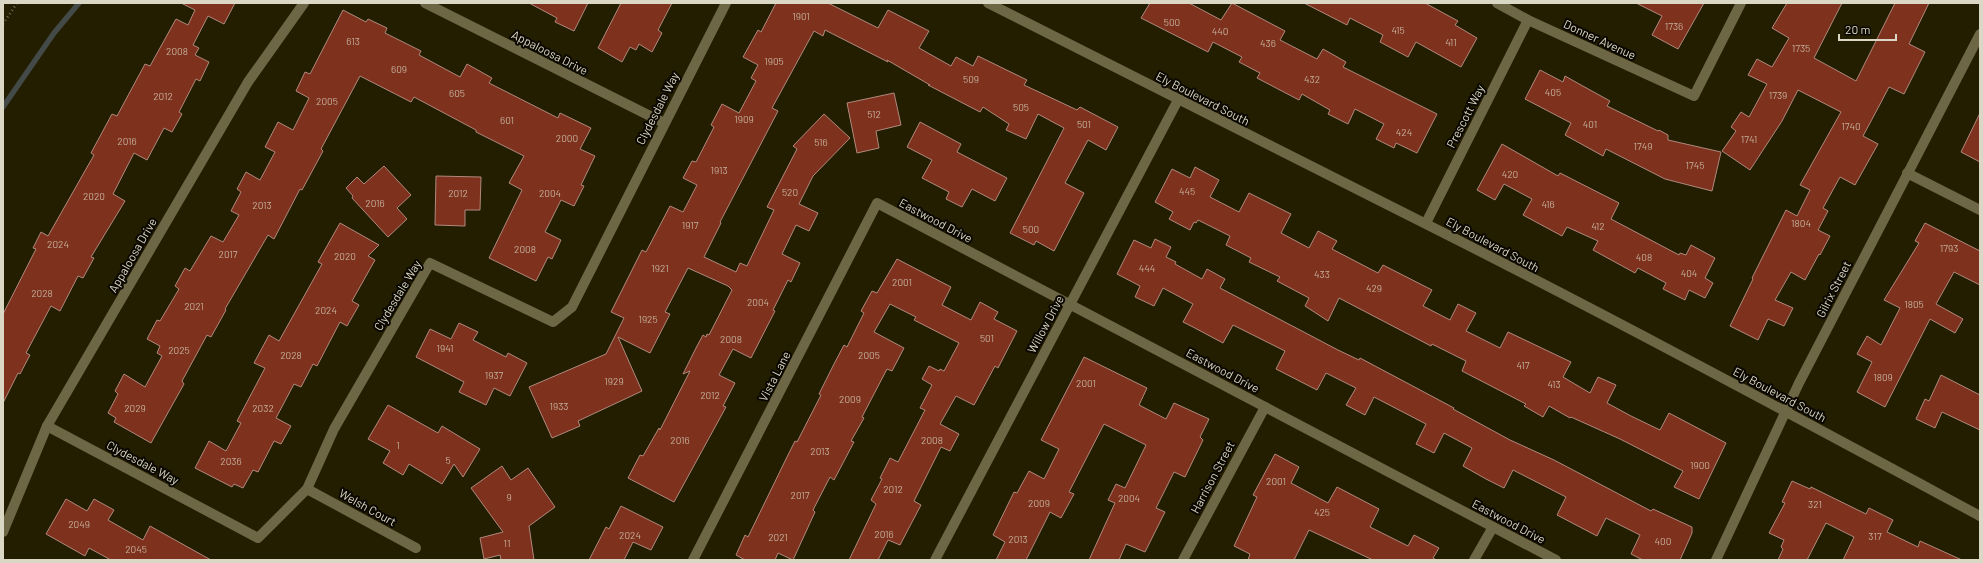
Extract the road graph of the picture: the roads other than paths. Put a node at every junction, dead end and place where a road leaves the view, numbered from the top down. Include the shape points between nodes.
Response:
1 (304, 3) edge
2 (425, 3) edge
3 (726, 3) edge
4 (988, 3) edge
5 (1497, 3) edge
6 (1741, 3) edge
7 (1528, 20) junction
8 (1980, 34) edge
9 (1178, 100) junction
10 (664, 123) junction
11 (1907, 173) junction
12 (877, 204) joint
13 (1980, 210) edge
14 (1426, 223) junction
15 (1070, 305) junction
16 (1265, 407) junction
17 (1786, 412) junction
18 (47, 426) junction
19 (307, 488) junction
20 (1980, 516) edge
21 (1493, 527) junction
22 (3, 532) edge
23 (416, 548) dead end
24 (693, 560) edge
25 (935, 560) edge
26 (1183, 560) edge
27 (1474, 560) edge
28 (1556, 560) edge
29 (1716, 560) edge

1 - 18 street, Appaloosa Drive via 248,82
2 - 10 street, Appaloosa Drive
3 - 10 street, Clydesdale Way
4 - 9 street, Ely Boulevard South
5 - 7 street, Donner Avenue
6 - 7 street, Donner Avenue via 1694,96
7 - 14 street, Prescott Way
8 - 11 street, Gilrix Street
9 - 14 street, Ely Boulevard South
9 - 15 street, Willow Drive
10 - 19 street, Clydesdale Way via 572,307 553,322 430,263 334,429
11 - 13 street
11 - 17 street, Gilrix Street
12 - 15 street, Eastwood Drive
12 - 24 street, Vista Lane
14 - 17 street, Ely Boulevard South
15 - 16 street, Eastwood Drive
15 - 25 street, Willow Drive
16 - 21 street, Eastwood Drive
16 - 26 street, Harrison Street
17 - 20 street, Ely Boulevard South
17 - 29 street, Gilrix Street
18 - 19 street, Clydesdale Way via 258,538
18 - 22 street, Appaloosa Drive
19 - 23 street, Welsh Court
21 - 27 street
21 - 28 street, Eastwood Drive

